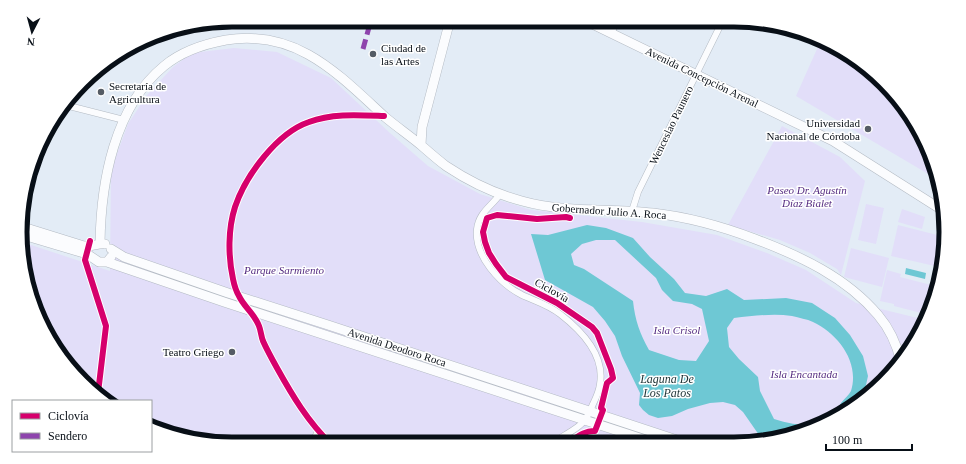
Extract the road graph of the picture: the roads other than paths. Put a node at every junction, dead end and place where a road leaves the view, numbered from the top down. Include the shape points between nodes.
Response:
1 (443, 27) edge
2 (448, 27) edge
3 (602, 27) edge
4 (605, 27) edge
5 (614, 27) edge
6 (720, 27) edge
7 (612, 31) junction
8 (697, 72) junction
9 (70, 106) edge
10 (384, 116) junction
11 (124, 120) junction
12 (412, 138) junction
13 (421, 145) junction
14 (500, 194) junction
15 (936, 202) edge
16 (937, 207) edge
17 (632, 211) junction
18 (27, 228) edge
19 (27, 236) edge
20 (98, 244) junction
21 (111, 249) junction
22 (94, 259) junction
23 (107, 262) junction
24 (239, 297) junction
25 (250, 309) junction
26 (898, 355) edge
27 (590, 411) junction
28 (585, 420) junction
29 (318, 431) junction
30 (315, 437) edge
31 (324, 437) edge
32 (562, 437) edge
33 (639, 437) edge
34 (668, 437) edge

1 - 12 main road via 417,131
2 - 13 main road via 422,127
3 - 7 main road, Avenida Concepción Arenal
4 - 7 main road, Avenida Concepción Arenal
5 - 7 street
6 - 8 street, Wenceslao Paunero
7 - 8 main road, Avenida Concepción Arenal
8 - 15 main road, Avenida Concepción Arenal via 842,141
8 - 16 main road, Avenida Concepción Arenal via 842,146
8 - 17 street, Wenceslao Paunero via 638,192
9 - 11 street
10 - 11 main road via 317,58 267,40 242,38 204,45 168,62 142,87
10 - 12 main road
10 - 24 street via 338,116 309,122 284,136 260,162 239,197 232,217 231,267
11 - 20 main road via 104,185
12 - 13 main road, Gobernador Julio A. Roca
13 - 14 main road, Gobernador Julio A. Roca via 465,178
14 - 17 main road, Gobernador Julio A. Roca via 540,206 562,209
14 - 27 street via 484,210 478,222 477,237 482,254 490,267 510,288 552,308 592,346 599,362 601,378
17 - 26 main road, Gobernador Julio A. Roca via 702,221 808,261 857,294 878,315 886,326
18 - 20 main road, Avenida Deodoro Roca via 84,246
19 - 22 main road, Avenida Deodoro Roca via 87,254
20 - 21 main road, Avenida Deodoro Roca via 107,244
20 - 22 main road via 92,251
21 - 23 main road via 112,255
21 - 24 main road, Avenida Deodoro Roca via 124,257
22 - 23 main road, Avenida Deodoro Roca via 102,263
23 - 25 main road, Avenida Deodoro Roca
24 - 25 street
24 - 27 main road, Avenida Deodoro Roca
25 - 28 main road, Avenida Deodoro Roca
25 - 29 street via 290,393
27 - 28 street
27 - 34 main road, Avenida Deodoro Roca
28 - 32 street
28 - 33 main road, Avenida Deodoro Roca
29 - 30 street
29 - 31 street

